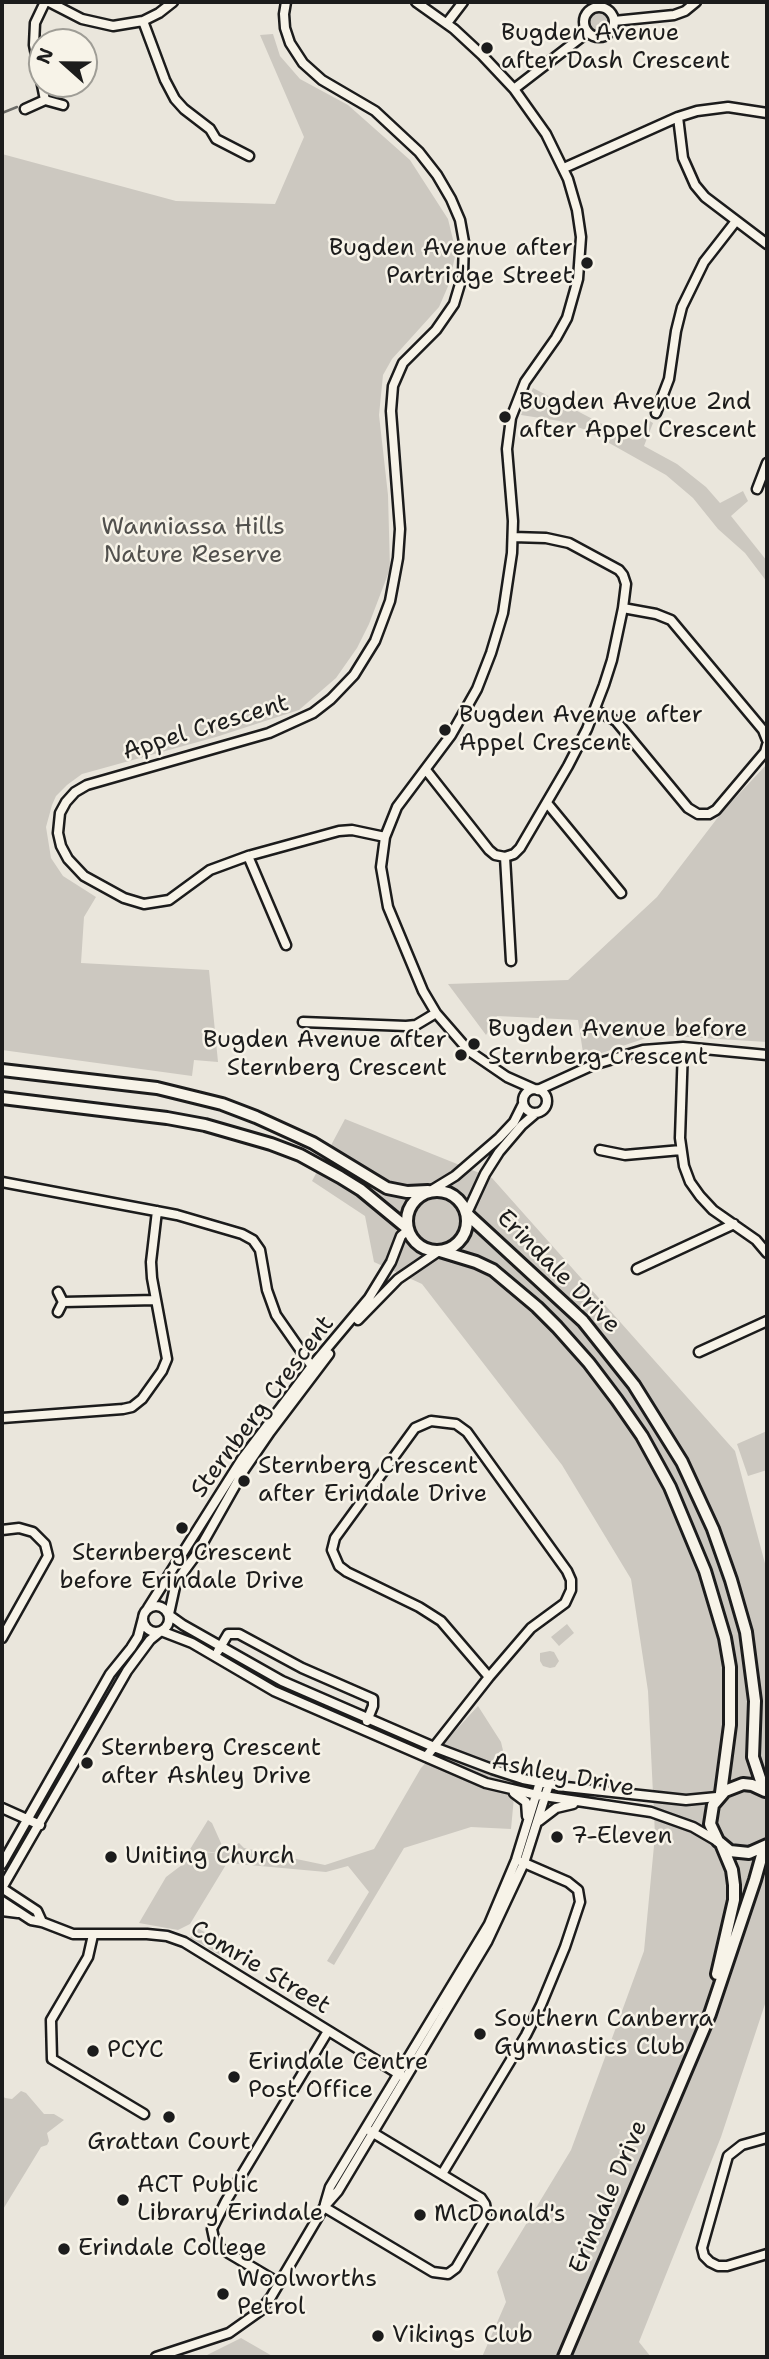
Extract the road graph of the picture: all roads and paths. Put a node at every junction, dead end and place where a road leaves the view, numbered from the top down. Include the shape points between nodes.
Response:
1 (47, 2) edge
2 (173, 2) edge
3 (286, 2) edge
4 (416, 2) edge
5 (463, 2) edge
6 (696, 2) edge
7 (143, 21) junction
8 (614, 21) junction
9 (447, 23) junction
10 (588, 32) junction
11 (514, 89) junction
12 (45, 100) junction
13 (62, 104) dead end
14 (25, 109) dead end
15 (767, 113) edge
16 (678, 117) junction
17 (249, 156) dead end
18 (564, 167) junction
19 (736, 221) junction
20 (767, 244) edge
21 (656, 413) dead end
22 (767, 463) edge
23 (757, 489) dead end
24 (513, 537) junction
25 (623, 608) junction
26 (595, 710) junction
27 (767, 743) edge
28 (426, 770) junction
29 (547, 803) junction
30 (386, 837) junction
31 (248, 856) junction
32 (505, 857) junction
33 (621, 893) dead end
34 (286, 946) dead end
35 (511, 961) dead end
36 (436, 1013) junction
37 (303, 1021) dead end
38 (683, 1047) junction
39 (767, 1055) edge
40 (2, 1070) edge
41 (507, 1077) junction
42 (565, 1078) junction
43 (536, 1089) junction
44 (2, 1098) edge
45 (547, 1101) junction
46 (523, 1102) junction
47 (536, 1113) junction
48 (600, 1150) dead end
49 (681, 1150) junction
50 (2, 1182) edge
51 (430, 1191) junction
52 (158, 1211) junction
53 (467, 1214) junction
54 (734, 1224) junction
55 (407, 1229) junction
56 (440, 1251) junction
57 (767, 1253) edge
58 (637, 1269) dead end
59 (58, 1292) dead end
60 (156, 1300) junction
61 (63, 1302) junction
62 (58, 1312) dead end
63 (767, 1321) edge
64 (699, 1352) dead end
65 (314, 1368) junction
66 (2, 1418) edge
67 (267, 1430) junction
68 (2, 1530) edge
69 (148, 1608) junction
70 (169, 1614) junction
71 (143, 1618) junction
72 (161, 1631) junction
73 (2, 1638) edge
74 (220, 1646) junction
75 (215, 1656) junction
76 (489, 1677) junction
77 (368, 1719) junction
78 (363, 1730) junction
79 (434, 1747) junction
80 (426, 1757) junction
81 (545, 1783) junction
82 (498, 1785) junction
83 (620, 1792) junction
84 (765, 1792) edge
85 (719, 1795) junction
86 (541, 1796) junction
87 (583, 1803) junction
88 (2, 1808) edge
89 (626, 1810) junction
90 (28, 1820) junction
91 (537, 1823) junction
92 (40, 1825) junction
93 (527, 1826) junction
94 (720, 1843) junction
95 (765, 1846) edge
96 (520, 1861) junction
97 (2, 1864) edge
98 (2, 1888) edge
99 (2, 1900) edge
100 (2, 1910) edge
101 (21, 1913) junction
102 (42, 1922) junction
103 (93, 1936) junction
104 (328, 2031) junction
105 (693, 2053) junction
106 (402, 2076) junction
107 (144, 2114) dead end
108 (369, 2131) junction
109 (767, 2138) edge
110 (442, 2174) junction
111 (324, 2207) junction
112 (767, 2255) edge
113 (279, 2283) junction
114 (156, 2357) edge
115 (564, 2357) edge

1 - 7 street via 98,24
1 - 12 street via 35,23 33,38
2 - 7 street
3 - 31 street, Appel Crescent via 285,29 293,50 322,80 375,111 419,152 451,199 464,242 463,274 454,303 436,330 403,363 393,386 400,529 390,601 375,641 354,675 313,713 269,733 87,785 66,802 57,826 61,846 78,871 124,898 144,904 169,900 210,870
4 - 9 street
5 - 9 street
6 - 8 street via 674,15
7 - 17 street via 175,99 216,139
8 - 10 street via 611,31 602,37
8 - 10 street via 604,8 593,8 585,16
9 - 11 street
10 - 11 street
11 - 18 street
12 - 13 street
12 - 14 street
15 - 16 street via 718,108
16 - 18 street
16 - 19 street via 688,172 705,197
18 - 24 street via 577,210 580,269 567,318 525,383 511,418 507,449
19 - 20 street
19 - 21 street via 704,262 682,307 669,379
22 - 23 street
24 - 25 street via 560,540 619,570 626,584
24 - 28 street via 508,584 491,653 461,718
25 - 26 street
25 - 27 street via 661,615 679,627 763,730
26 - 27 street via 617,721 688,808 698,814 716,810 765,752
26 - 29 street
28 - 30 street via 402,798
28 - 32 street via 489,850
29 - 32 street via 520,848
29 - 33 street
30 - 31 street, Appel Crescent via 339,831
30 - 36 street via 382,866 388,907
31 - 34 street
32 - 35 street
36 - 37 street via 406,1026
36 - 41 street via 466,1047
38 - 39 street
38 - 42 street via 618,1056
38 - 49 street
40 - 51 main road via 147,1087 222,1104 303,1138 387,1188
41 - 43 street
41 - 46 street
42 - 43 street
42 - 45 street
43 - 45 street
43 - 46 street via 525,1094
44 - 55 main road via 167,1118 241,1134 300,1155 340,1177
45 - 47 street via 545,1109
46 - 47 street via 526,1110
46 - 51 street via 514,1122 499,1138
47 - 53 street via 499,1152
48 - 49 street via 625,1155
49 - 54 street via 690,1182 700,1196
50 - 52 street
51 - 53 main road via 451,1193
51 - 55 main road via 410,1205
52 - 60 street via 151,1262
52 - 65 street via 253,1240 260,1250 275,1315
53 - 56 main road via 460,1241
53 - 84 main road, Erindale Drive via 583,1321 634,1385 682,1462 713,1529 746,1632 755,1701 753,1757
54 - 57 street
54 - 58 street
55 - 56 main road via 422,1247
55 - 65 street, Sternberg Crescent via 369,1298
56 - 65 street, Sternberg Crescent via 386,1290
56 - 85 main road, Erindale Drive via 493,1270 537,1307 617,1400 664,1475 709,1581 730,1667 730,1725
59 - 61 street
60 - 61 street
60 - 66 street via 166,1359 136,1405
61 - 62 street
63 - 64 street
65 - 67 street, Sternberg Crescent
67 - 69 street, Sternberg Crescent via 226,1482
67 - 70 street, Sternberg Crescent via 176,1582
68 - 73 street via 37,1534 46,1538 47,1548 46,1563
69 - 70 street via 160,1605
69 - 71 street
70 - 72 street via 168,1626
70 - 74 street, Ashley Drive
71 - 72 street via 148,1629
71 - 90 street via 138,1637 110,1674
72 - 75 street, Ashley Drive
72 - 92 street via 127,1671
74 - 75 street
74 - 77 street, Ashley Drive via 282,1681
74 - 77 street via 228,1634 239,1633 302,1668 373,1699
75 - 78 street, Ashley Drive via 274,1691
76 - 76 street via 441,1621 347,1572 332,1550 335,1538 415,1428 431,1421 456,1424 467,1433 571,1580 565,1603 531,1628
76 - 79 street
77 - 78 street
77 - 79 street, Ashley Drive
78 - 80 street, Ashley Drive
79 - 80 street
79 - 81 street, Ashley Drive
80 - 82 street, Ashley Drive
81 - 83 street, Ashley Drive
81 - 86 street
82 - 86 street, Ashley Drive
82 - 93 street via 526,1802
83 - 85 street, Ashley Drive via 686,1800
83 - 89 street
84 - 85 main road via 743,1784
85 - 94 main road, Erindale Drive via 710,1824
86 - 87 street, Ashley Drive
86 - 91 street
86 - 93 street
87 - 89 street, Ashley Drive
87 - 91 street via 556,1808
88 - 90 street
89 - 94 street, Ashley Drive via 651,1812 693,1827
90 - 92 street
90 - 97 street
91 - 96 street
92 - 98 street
93 - 96 street
94 - 95 main road via 740,1853
94 - 105 main road, Erindale Drive via 732,1870 734,1900
95 - 105 main road, Erindale Drive
96 - 106 street via 488,1933
96 - 110 street via 568,1882 578,1891 580,1902 526,2035
98 - 102 street, Comrie Street via 37,1911
99 - 101 street, Comrie Street
100 - 101 street
101 - 102 street, Comrie Street
102 - 103 street, Comrie Street
103 - 104 street, Comrie Street via 147,1934 176,1939
103 - 107 street via 88,1957 51,2020 52,2059
104 - 106 street, Comrie Street
104 - 113 street via 212,2229 220,2248
105 - 115 main road, Erindale Drive
106 - 108 street
108 - 110 street
108 - 111 street via 338,2191
109 - 112 street via 728,2156 702,2248 704,2256 718,2266
110 - 111 street via 481,2199 487,2209 456,2268 448,2274 433,2272
111 - 113 street
113 - 114 street via 260,2311 229,2333

